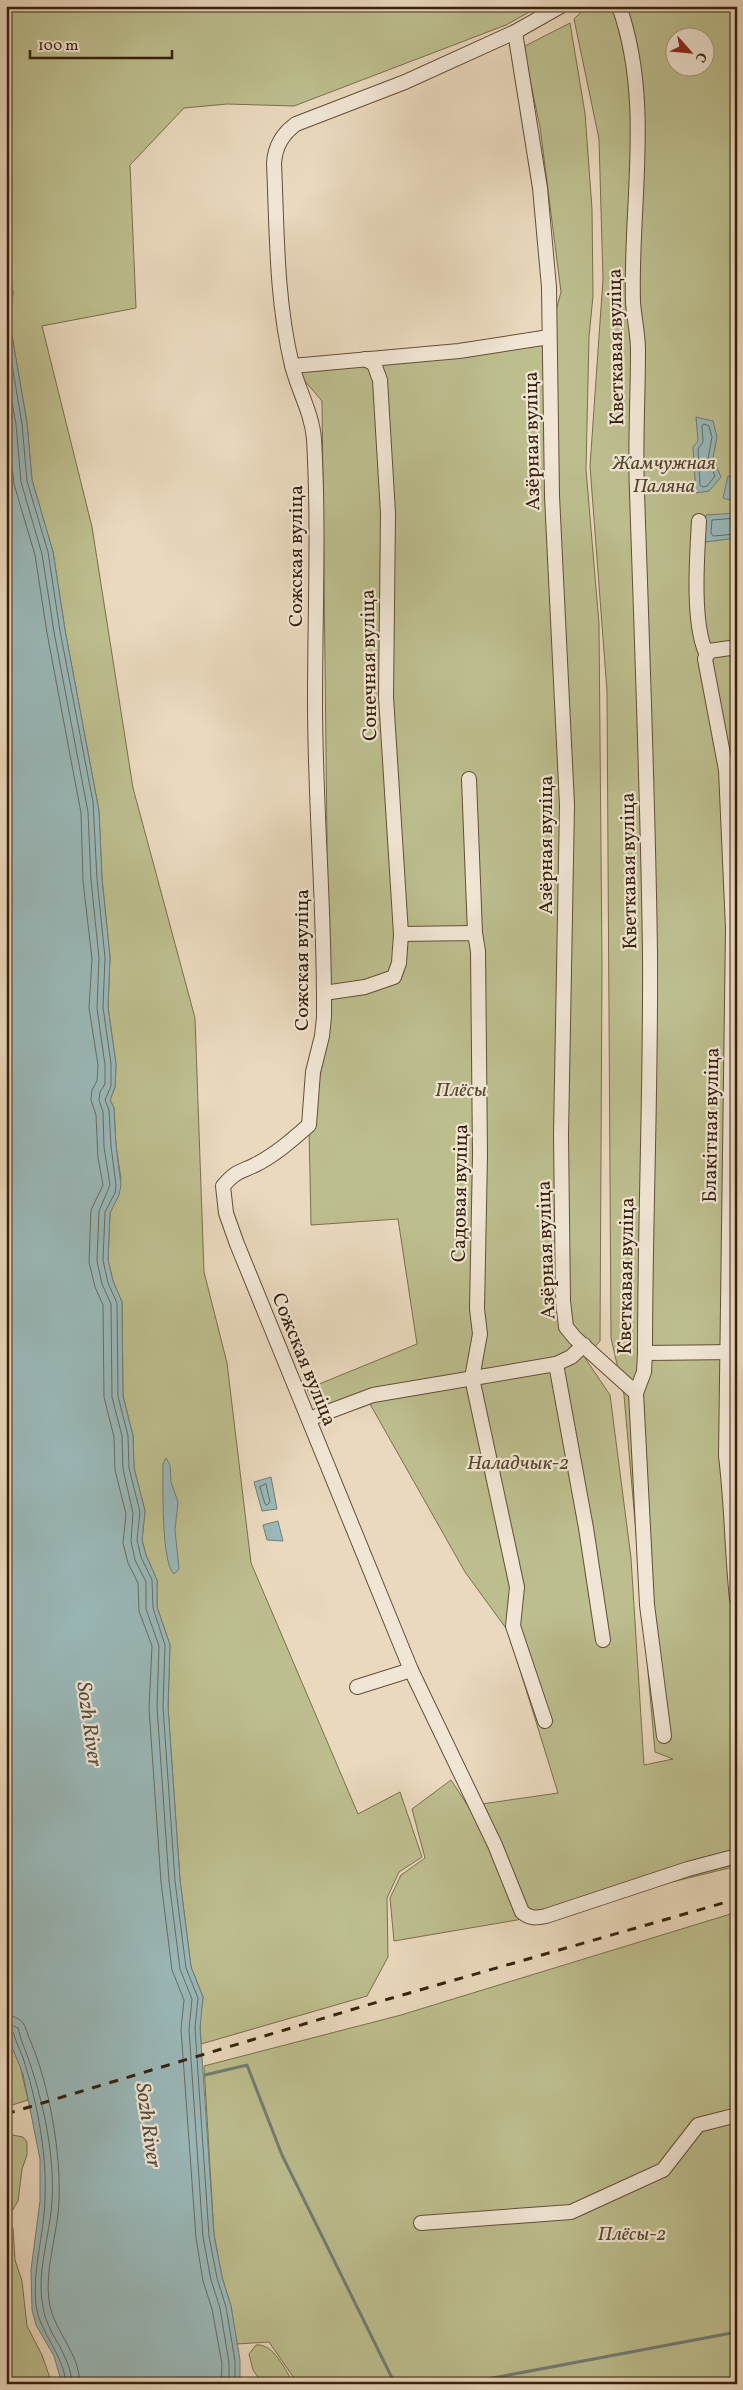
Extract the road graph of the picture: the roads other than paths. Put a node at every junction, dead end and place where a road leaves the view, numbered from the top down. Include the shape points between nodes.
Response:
1 (561, 6) edge
2 (619, 6) edge
3 (515, 32) junction
4 (549, 337) junction
5 (365, 359) junction
6 (292, 366) junction
7 (699, 522) dead end
8 (737, 647) edge
9 (706, 653) junction
10 (468, 779) dead end
11 (475, 933) junction
12 (401, 934) junction
13 (324, 993) junction
14 (584, 1346) junction
15 (732, 1351) edge
16 (645, 1354) junction
17 (556, 1364) junction
18 (472, 1378) junction
19 (636, 1393) junction
20 (309, 1419) junction
21 (737, 1599) edge
22 (603, 1640) dead end
23 (411, 1670) junction
24 (357, 1687) dead end
25 (545, 1721) dead end
26 (664, 1736) dead end
27 (737, 1856) edge
28 (737, 2115) edge
29 (421, 2223) dead end

1 - 3 street, Сожская вуліца
2 - 16 street, Кветкавая вуліца via 637,80 633,305 638,348 637,487 650,957
3 - 4 street, Азёрная вуліца via 540,188 549,287
3 - 6 street, Сожская вуліца via 405,82 308,118 282,137 274,164 278,268
4 - 5 street via 459,351
4 - 14 street, Азёрная вуліца via 552,496 567,805 561,1134 563,1301 566,1327
5 - 6 street
5 - 12 street, Сонечная вуліца via 374,364 380,380 388,513 386,697
6 - 13 street, Сожская вуліца via 314,436 317,531 315,704
7 - 9 street, Блакітная вуліца via 698,601
8 - 9 street
9 - 15 street, Блакітная вуліца via 708,680 726,770 730,839 733,928
10 - 11 street, Садовая вуліца
11 - 12 street
11 - 18 street, Садовая вуліца via 478,951 477,1309 480,1334
12 - 13 street, Сонечная вуліца via 399,963 394,977 357,989
13 - 20 street, Сожская вуліца via 322,1036 313,1072 309,1125 288,1144 234,1173 223,1186 226,1213 237,1244
14 - 17 street via 572,1357
14 - 19 street, Азёрная вуліца
15 - 16 street
15 - 21 street, Блакітная вуліца via 726,1456
16 - 19 street, Кветкавая вуліца via 644,1372
17 - 18 street
17 - 22 street
18 - 20 street via 373,1395
18 - 25 street via 517,1587 513,1626
19 - 26 street, Кветкавая вуліца via 648,1605
20 - 23 street, Сожская вуліца
23 - 24 street
23 - 27 street, Сожская вуліца via 527,1917 546,1916
28 - 29 street via 698,2125 663,2170 571,2212

